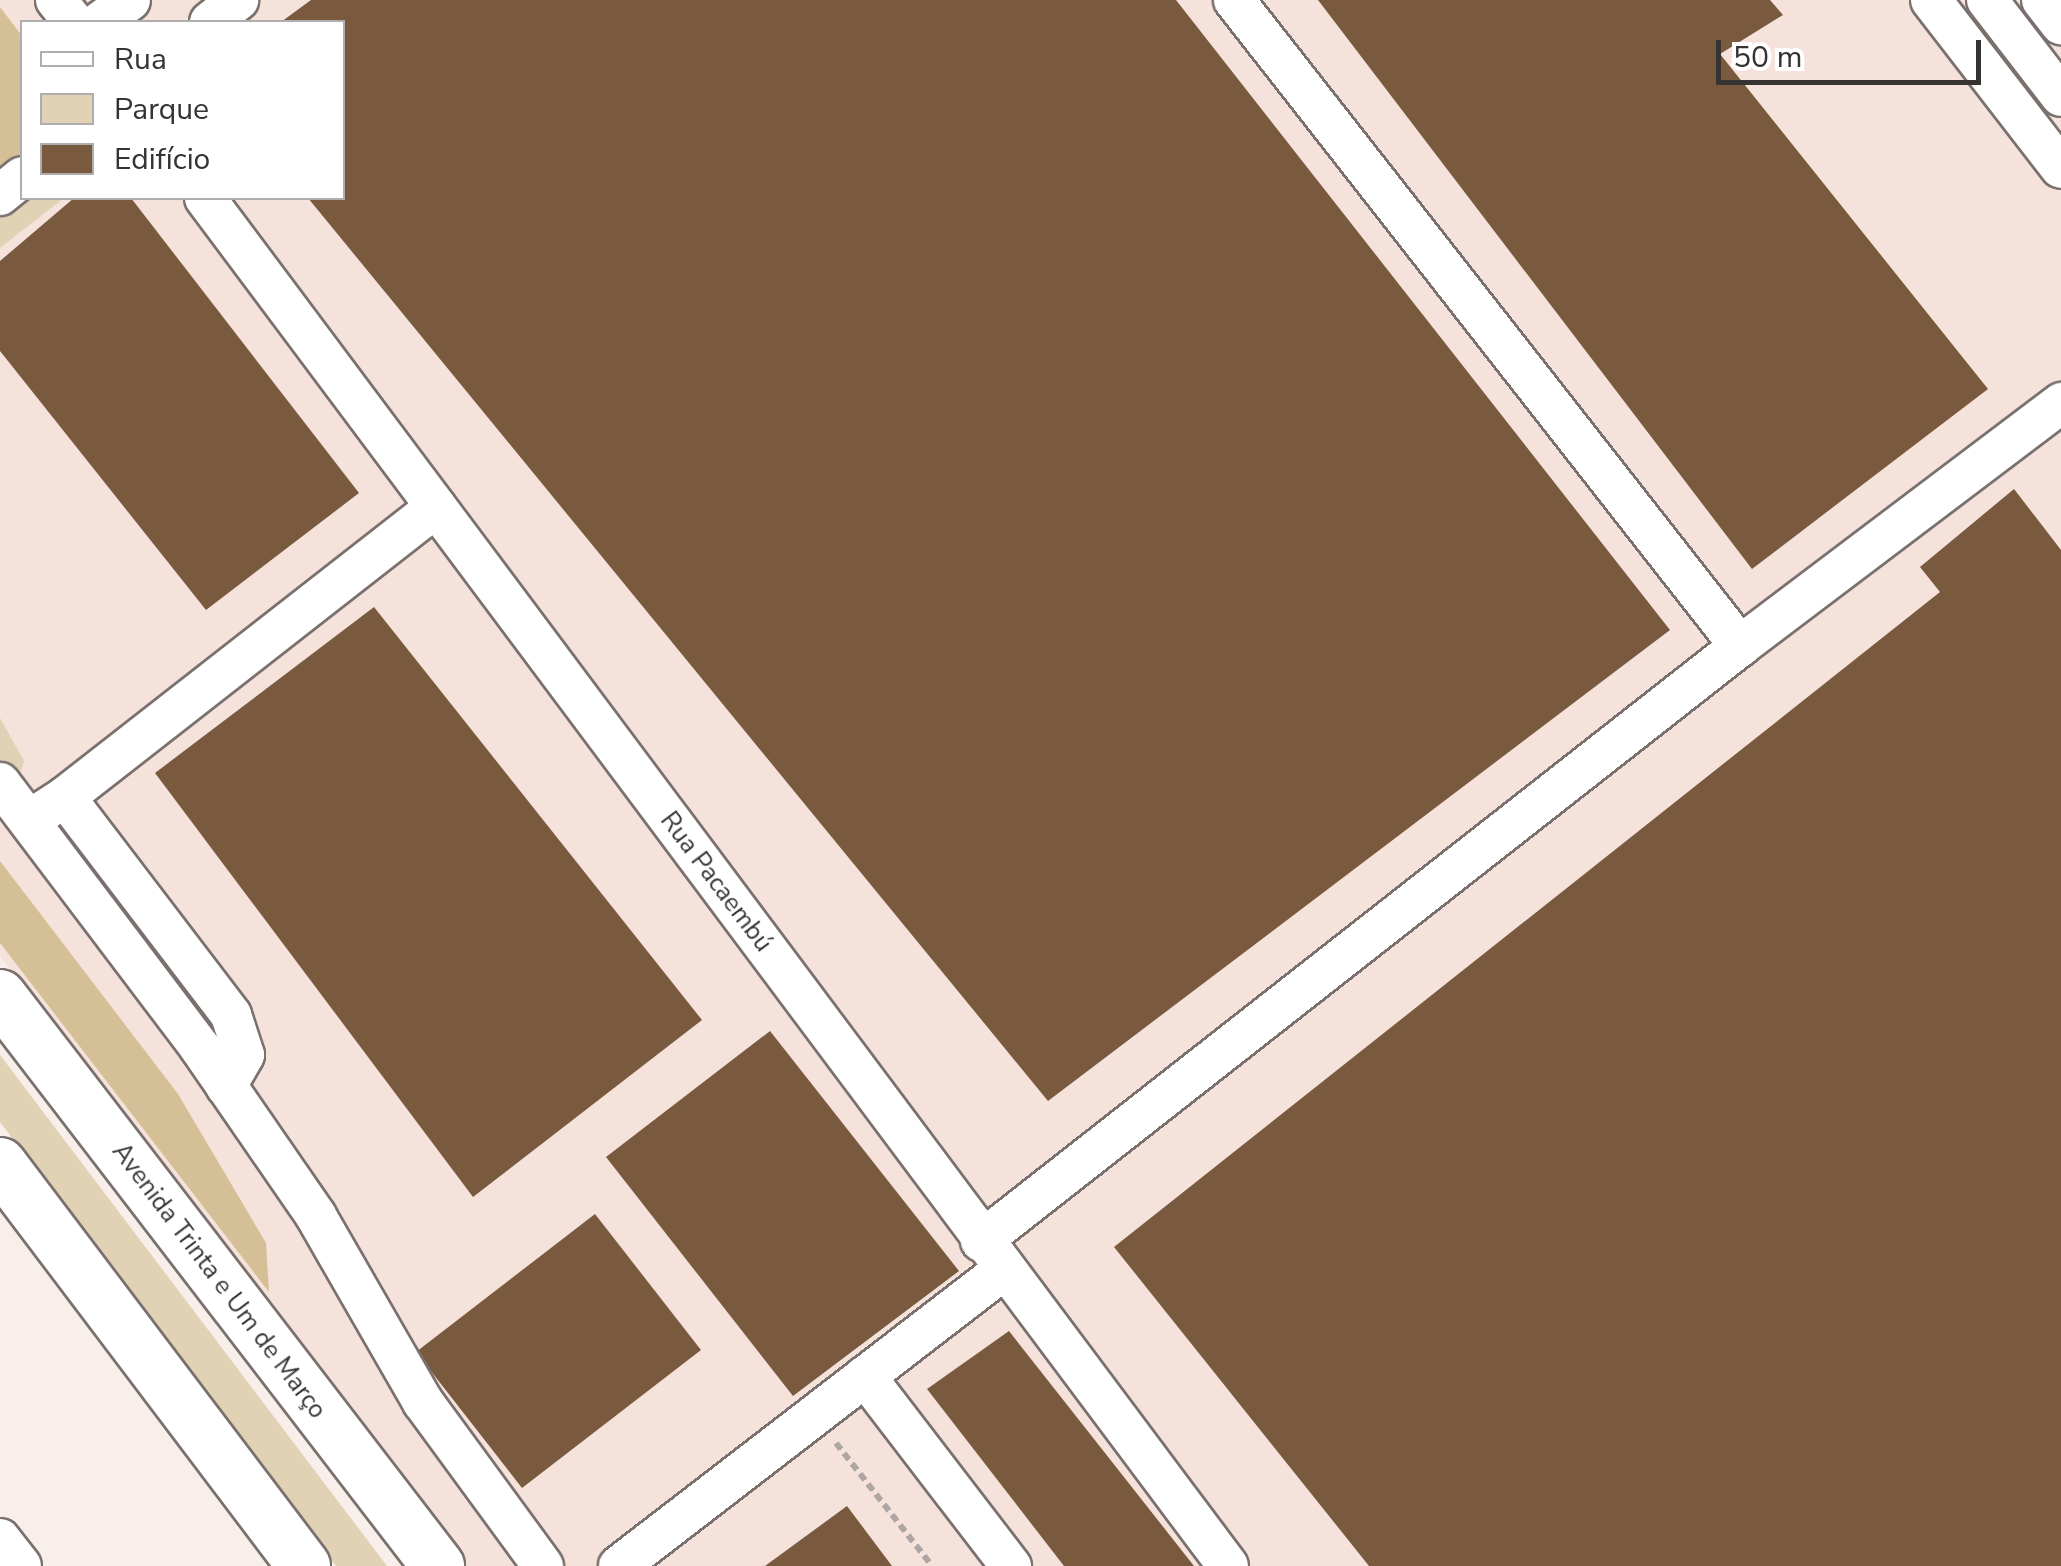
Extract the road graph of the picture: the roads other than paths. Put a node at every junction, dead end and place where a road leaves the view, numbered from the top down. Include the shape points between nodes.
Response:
1 (56, 0) edge
2 (130, 0) edge
3 (238, 0) edge
4 (1234, 0) edge
5 (1931, 0) edge
6 (1986, 0) edge
7 (2042, 0) edge
8 (72, 20) edge
9 (103, 20) edge
10 (213, 20) edge
11 (2061, 24) edge
12 (2061, 96) edge
13 (2061, 168) edge
14 (20, 180) edge
15 (0, 195) edge
16 (206, 200) edge
17 (2061, 403) edge
18 (436, 507) junction
19 (1740, 646) junction
20 (0, 783) edge
21 (65, 797) junction
22 (30, 821) junction
23 (0, 996) edge
24 (226, 1086) junction
25 (0, 1164) edge
26 (991, 1256) junction
27 (864, 1376) junction
28 (0, 1538) edge
29 (21, 1566) edge
30 (304, 1566) edge
31 (438, 1566) edge
32 (542, 1566) edge
33 (619, 1566) edge
34 (1012, 1566) edge
35 (1228, 1566) edge

1 - 8 street
2 - 9 street
3 - 10 street
4 - 19 street
5 - 13 street
6 - 12 street
7 - 11 street
14 - 15 street
16 - 18 street, Rua Pacaembú
17 - 19 street
18 - 21 street
18 - 26 street, Rua Pacaembú
19 - 26 street
20 - 22 street
21 - 22 street
21 - 24 street via 231,1015 244,1055
22 - 24 street
23 - 31 main road, Avenida Trinta e Um de Março
24 - 32 street via 316,1216 423,1402
25 - 30 main road
26 - 27 street
26 - 35 street, Rua Pacaembú
27 - 33 street
27 - 34 street
28 - 29 street

